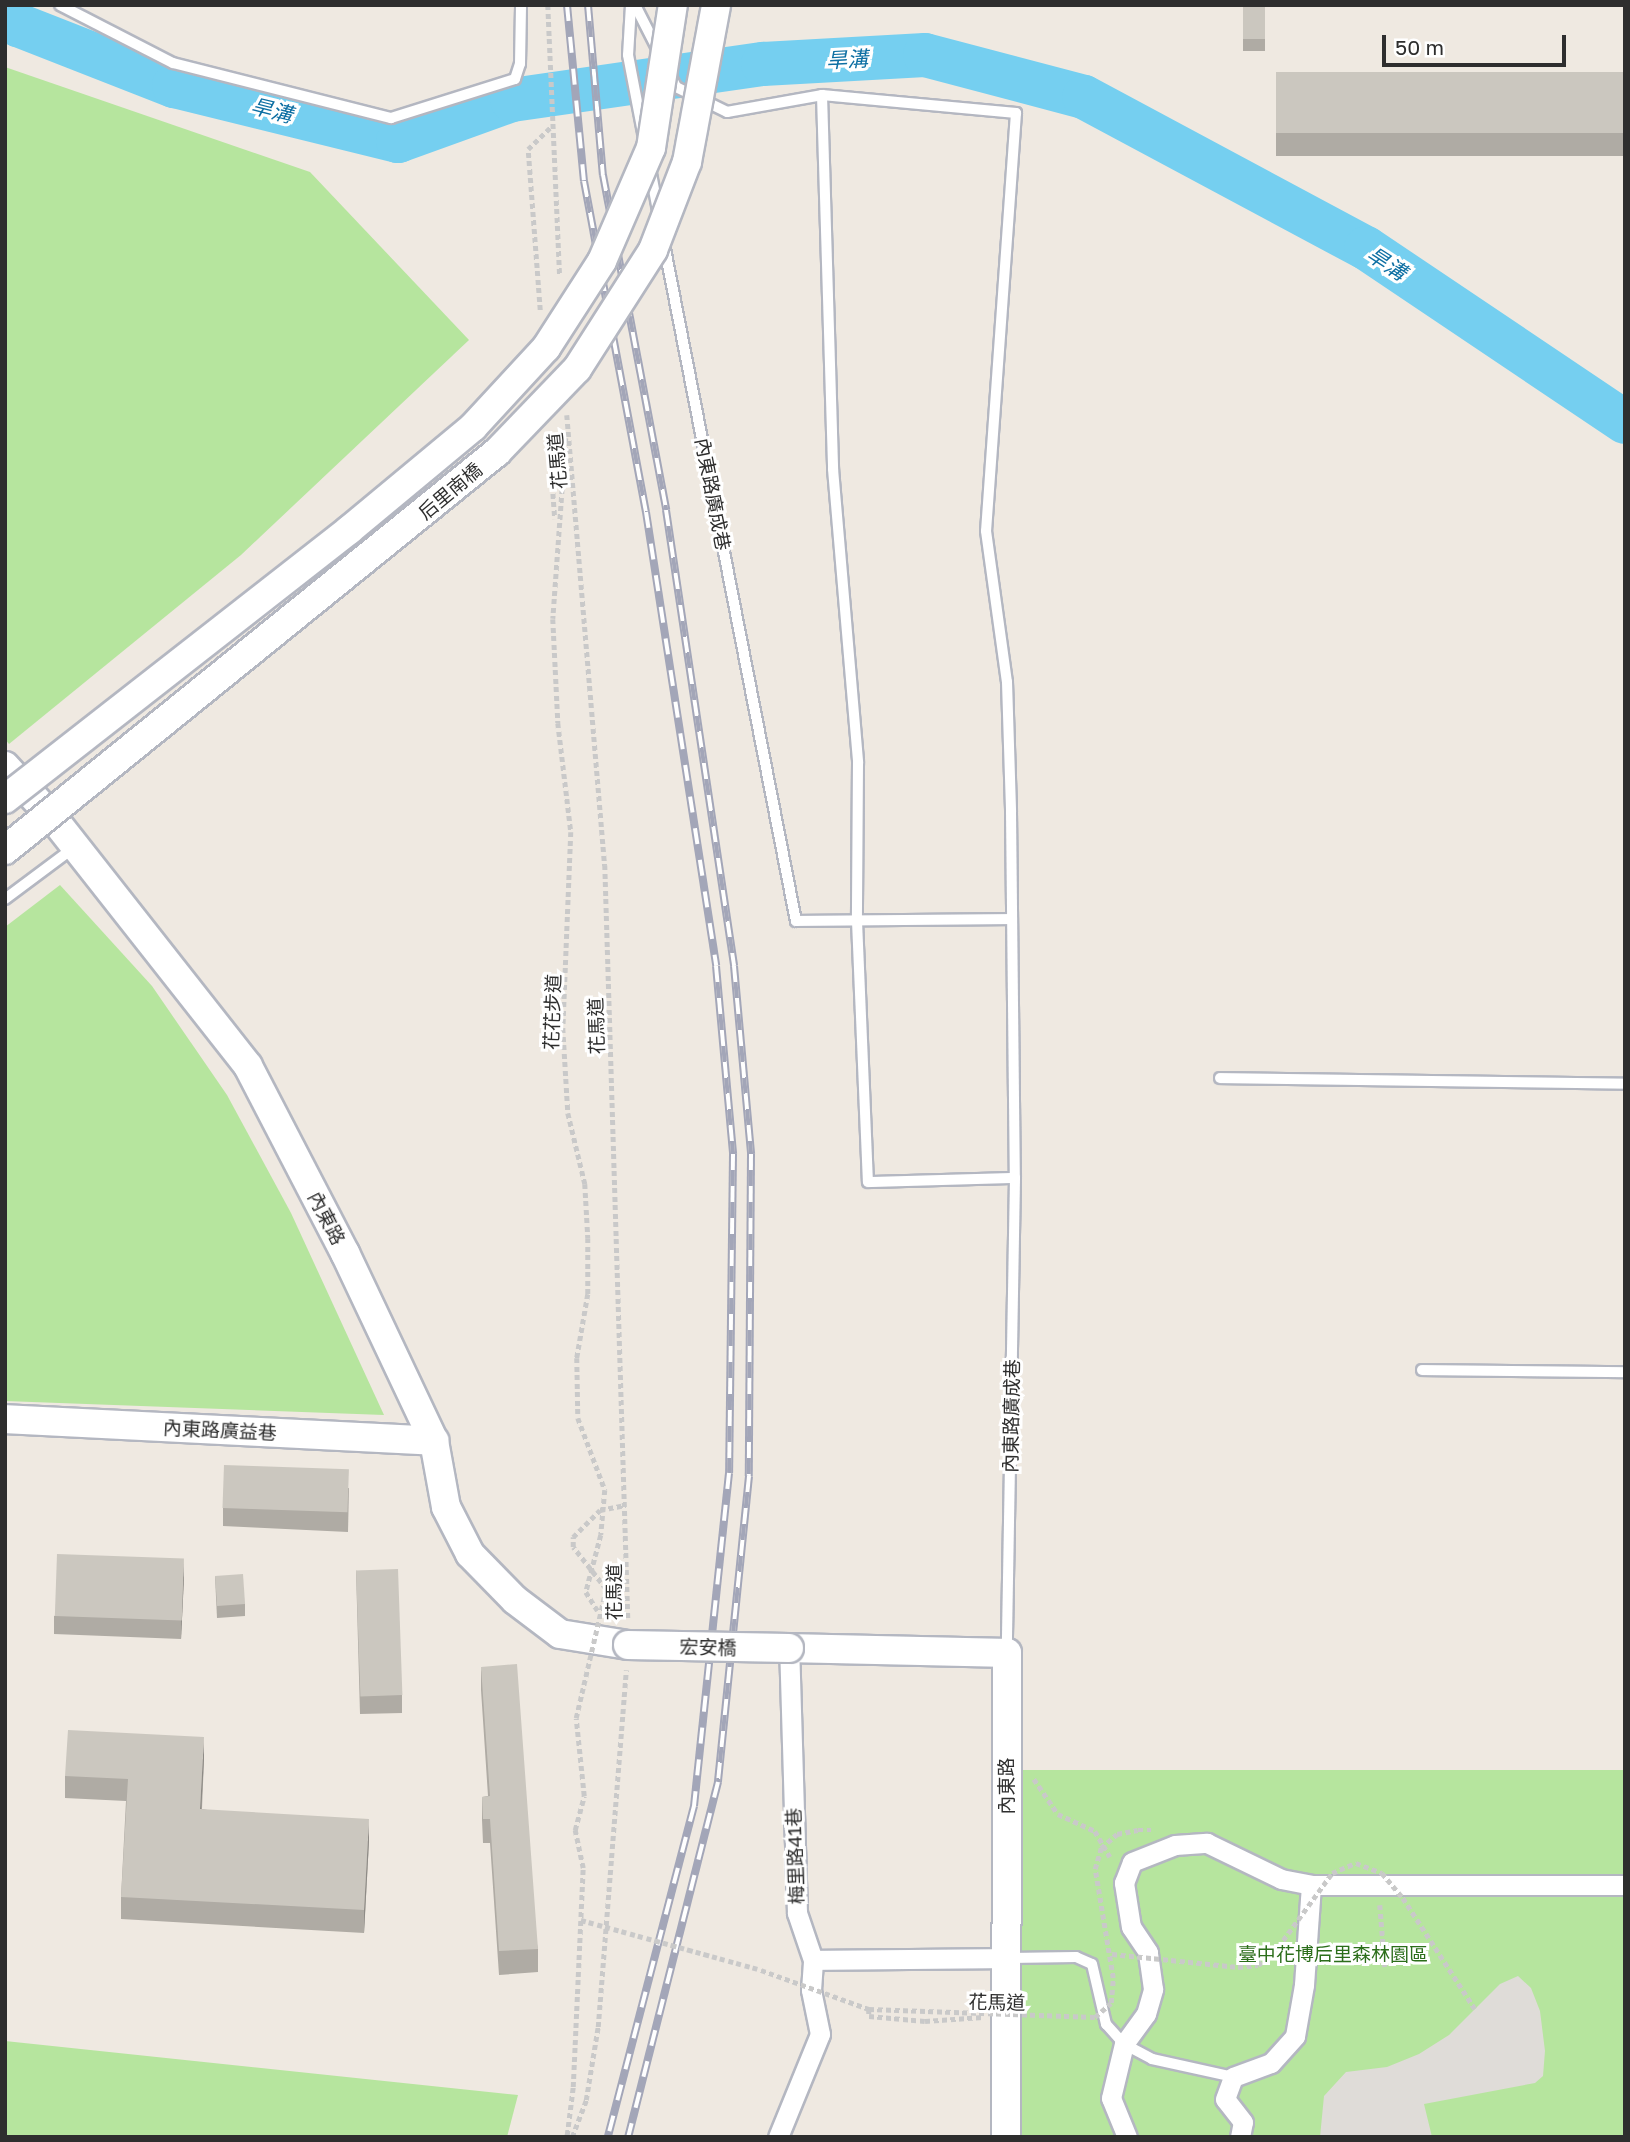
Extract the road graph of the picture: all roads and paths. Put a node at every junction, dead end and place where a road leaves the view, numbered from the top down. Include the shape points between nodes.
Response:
1 (60, 5) edge
2 (521, 5) edge
3 (548, 5) edge
4 (633, 5) edge
5 (661, 5) edge
6 (673, 5) edge
7 (716, 5) edge
8 (652, 39) junction
9 (822, 95) junction
10 (561, 289) dead end
11 (567, 411) dead end
12 (568, 425) junction
13 (9, 785) edge
14 (76, 846) junction
15 (5, 850) edge
16 (5, 899) edge
17 (1012, 919) junction
18 (857, 921) junction
19 (1220, 1078) dead end
20 (1625, 1084) edge
21 (1014, 1178) junction
22 (1422, 1370) dead end
23 (1625, 1372) edge
24 (5, 1419) edge
25 (434, 1441) junction
26 (626, 1505) junction
27 (602, 1509) junction
28 (598, 1611) junction
29 (628, 1645) junction
30 (789, 1648) junction
31 (1007, 1653) junction
32 (1034, 1768) dead end
33 (1138, 1830) dead end
34 (1124, 1883) junction
35 (1311, 1885) junction
36 (1380, 1885) junction
37 (1625, 1885) edge
38 (581, 1920) junction
39 (1112, 1954) junction
40 (1005, 1958) junction
41 (813, 1960) junction
42 (1385, 1967) dead end
43 (869, 2009) junction
44 (1475, 2009) dead end
45 (975, 2018) dead end
46 (1124, 2044) junction
47 (1233, 2077) junction
48 (568, 2136) edge
49 (778, 2137) edge
50 (1006, 2137) edge
51 (1127, 2137) edge
52 (1240, 2137) edge

1 - 2 lane via 173,63 391,118 515,79 520,64
3 - 10 path
4 - 8 lane
4 - 18 lane, 內東路廣成巷 via 628,55 796,922
5 - 8 lane
6 - 13 street, 后里南橋, bridge via 651,148 602,261 546,348 472,427 349,530
7 - 15 street, 后里南橋, bridge via 682,175 653,250 576,369 497,452
8 - 9 lane, bridge via 676,88 727,112
9 - 17 lane via 1016,113 986,531 1007,682
9 - 18 lane via 833,469 858,763
11 - 12 path, 花馬道
12 - 26 path, 花馬道 via 604,865
12 - 27 path, 花花步道 via 553,619 558,723 571,832 563,1028 568,1113 585,1184 588,1238 588,1294 577,1358 579,1418 604,1490
13 - 14 street, 內東路
14 - 16 lane
14 - 25 street, 內東路 via 248,1066
17 - 18 lane, 內東路廣成巷
17 - 21 lane, 內東路廣成巷
18 - 21 lane via 868,1182
19 - 20 lane
21 - 31 lane, 內東路廣成巷
22 - 23 lane
24 - 25 street, 內東路廣益巷
25 - 29 street, 內東路 via 446,1507 470,1554 514,1600 560,1634
26 - 27 path
26 - 29 path, 花馬道
27 - 28 path, 花花步道 via 586,1592
27 - 28 path, 花馬道, bridge via 573,1537 572,1546 606,1589
28 - 38 path, 花馬道, bridge via 576,1718 584,1796 575,1830 583,1868
29 - 30 street, 宏安橋, bridge
29 - 48 path, 花馬道 via 598,2027 586,2100
30 - 31 street
30 - 41 street, 梅里路41巷 via 797,1913
31 - 40 street, 內東路
32 - 34 path via 1034,1781 1058,1814 1095,1831
33 - 39 path, 花馬道, bridge via 1117,1834 1101,1848 1095,1869
34 - 35 street via 1132,1862 1175,1845 1207,1843 1281,1879
34 - 46 street via 1130,1927 1147,1952 1153,1989 1146,2014
35 - 36 street
35 - 47 street via 1304,1985 1295,2036 1270,2063
36 - 37 street
36 - 42 path
38 - 43 path, 花馬道, bridge via 761,1970
38 - 48 path, 花馬道, bridge
39 - 43 path, 花馬道, bridge via 1111,2003 1095,2017
39 - 44 path, bridge via 1258,1965 1273,1954 1332,1873 1356,1863 1382,1873 1403,1898
40 - 41 street
40 - 46 lane via 1076,1957 1092,1964 1106,2024
40 - 50 street, 內東路
41 - 49 street, 梅里路41巷 via 811,1990 820,2034
43 - 45 path via 869,2016
46 - 47 lane via 1152,2059
46 - 51 street via 1111,2098
47 - 52 street via 1226,2099 1242,2122

